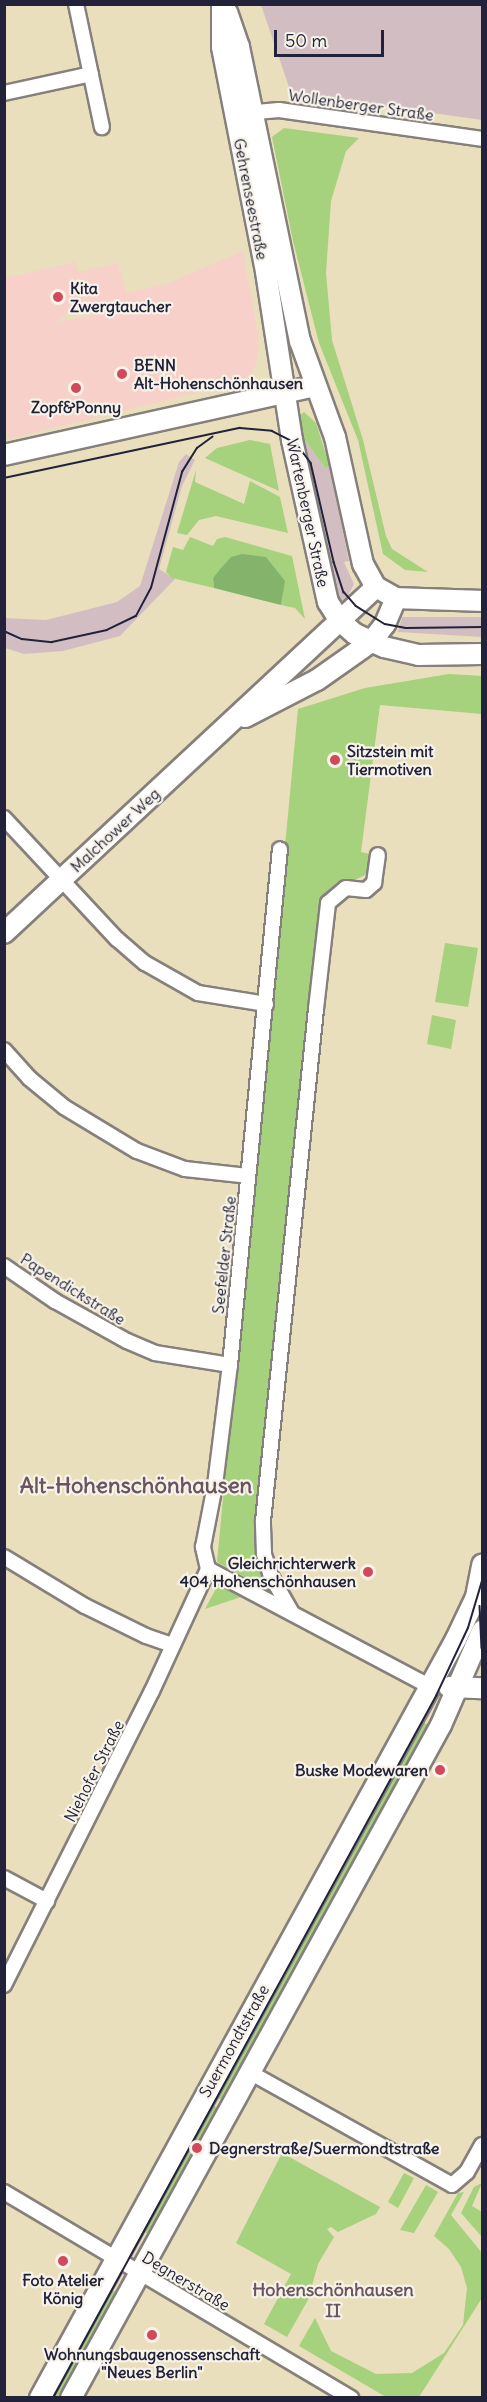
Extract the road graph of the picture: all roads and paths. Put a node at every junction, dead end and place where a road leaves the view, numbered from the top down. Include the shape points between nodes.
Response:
1 (76, 4) edge
2 (223, 4) edge
3 (91, 74) junction
4 (4, 93) edge
5 (243, 113) junction
6 (102, 127) dead end
7 (483, 139) edge
8 (314, 386) junction
9 (285, 394) junction
10 (4, 455) edge
11 (376, 587) junction
12 (396, 598) junction
13 (483, 601) edge
14 (340, 621) junction
15 (371, 642) junction
16 (483, 654) edge
17 (225, 727) junction
18 (4, 818) edge
19 (280, 849) dead end
20 (378, 855) dead end
21 (62, 880) junction
22 (4, 933) edge
23 (266, 1004) junction
24 (4, 1050) edge
25 (248, 1176) junction
26 (4, 1266) edge
27 (230, 1365) junction
28 (4, 1557) edge
29 (483, 1565) edge
30 (208, 1569) junction
31 (474, 1602) junction
32 (292, 1613) junction
33 (482, 1632) edge
34 (172, 1645) junction
35 (429, 1686) junction
36 (460, 1687) junction
37 (483, 1688) edge
38 (4, 1878) edge
39 (47, 1901) junction
40 (4, 1985) edge
41 (251, 2073) junction
42 (483, 2145) edge
43 (4, 2192) edge
44 (115, 2257) junction
45 (139, 2273) junction
46 (336, 2394) edge
47 (40, 2397) edge
48 (71, 2397) edge
49 (351, 2397) edge

1 - 3 street
2 - 5 main road, Gehrenseestraße via 239,47
3 - 4 street
3 - 6 street
5 - 7 street, Wollenberger Straße via 279,110
5 - 8 main road, Gehrenseestraße
5 - 9 main road, Gehrenseestraße
8 - 9 main road
8 - 11 main road via 335,437 363,564
9 - 10 main road
9 - 14 main road, Wartenberger Straße via 323,588
11 - 12 main road
11 - 14 main road, Malchower Weg
12 - 13 main road
12 - 15 main road, Malchower Weg via 385,624
14 - 15 main road, Wartenberger Straße
14 - 17 main road, Malchower Weg
15 - 16 main road, Wartenberger Straße via 418,655
15 - 17 main road, Malchower Weg via 317,680
17 - 21 main road, Malchower Weg
18 - 21 street
19 - 23 street, Seefelder Straße
20 - 32 street via 374,883 366,890 346,888 328,903 263,1521 264,1554 271,1576
21 - 22 main road, Malchower Weg
21 - 23 street via 117,939 173,982 198,993
23 - 25 street, Seefelder Straße
24 - 25 street via 29,1078 64,1107 137,1151 186,1169
25 - 27 street, Seefelder Straße
26 - 27 street, Papendickstraße via 55,1301 127,1341 178,1359
27 - 30 street, Seefelder Straße via 203,1547
28 - 34 street via 85,1606
29 - 31 main road
30 - 32 street
30 - 34 street, Niehofer Straße
31 - 33 main road
31 - 35 main road, Suermondtstraße
32 - 35 street
33 - 36 main road, Suermondtstraße
34 - 39 street, Niehofer Straße
35 - 36 main road
35 - 44 main road, Suermondtstraße
36 - 37 main road
36 - 41 main road, Suermondtstraße
38 - 39 street
39 - 40 street, Niehofer Straße
41 - 42 street, Suermondtstraße via 452,2185 467,2172
41 - 45 main road, Suermondtstraße
43 - 44 street, Degnerstraße
44 - 45 street, Degnerstraße
44 - 47 main road, Suermondtstraße
45 - 46 street, Degnerstraße
45 - 48 main road, Suermondtstraße
46 - 49 street, Degnerstraße

